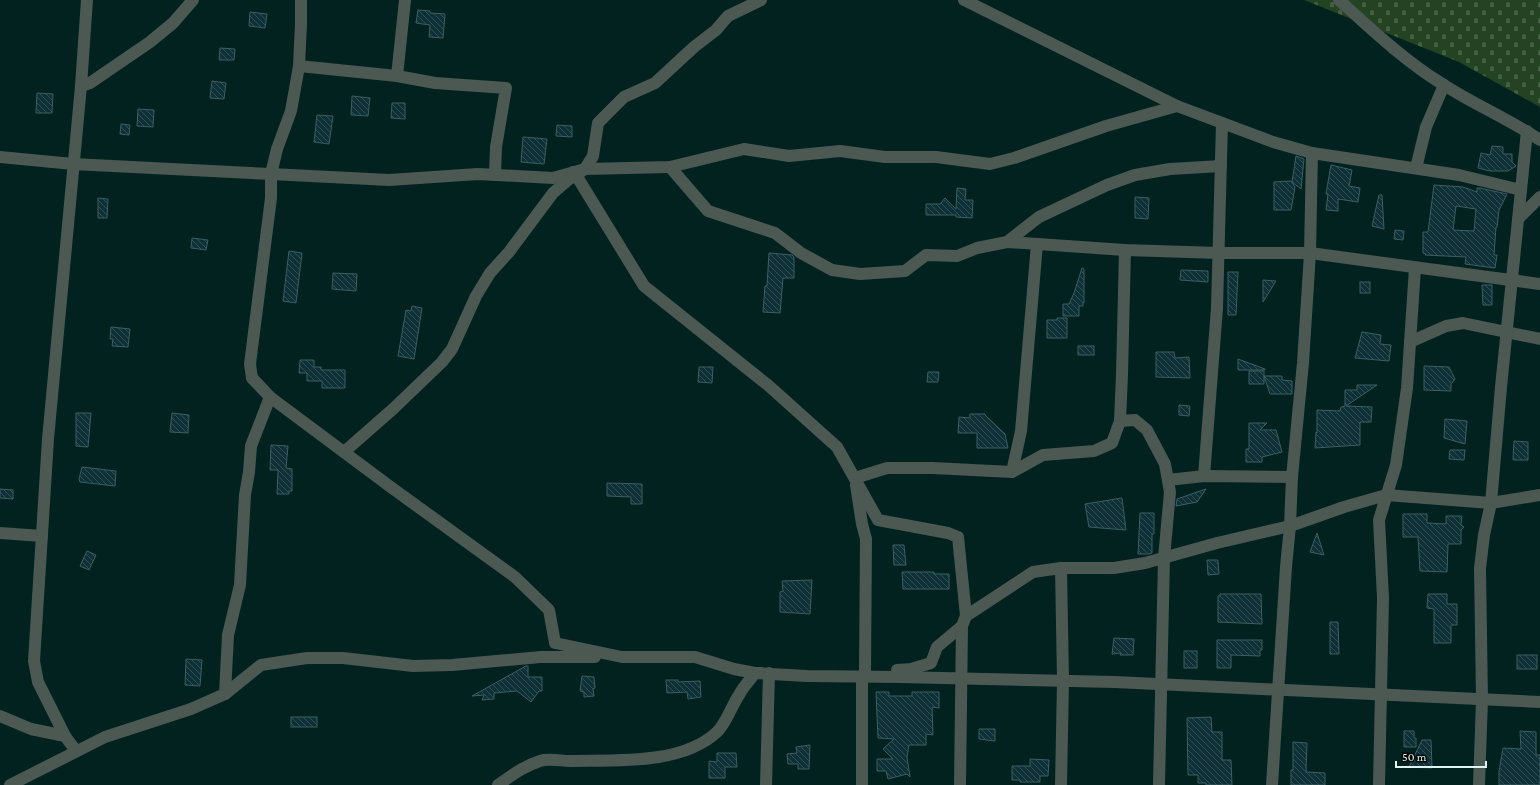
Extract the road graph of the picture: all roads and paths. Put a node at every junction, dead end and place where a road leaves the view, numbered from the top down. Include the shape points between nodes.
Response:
1 (87, 0) edge
2 (193, 0) edge
3 (301, 0) edge
4 (404, 0) edge
5 (761, 0) edge
6 (964, 0) edge
7 (1339, 0) edge
8 (300, 66) junction
9 (397, 76) junction
10 (1444, 85) junction
11 (81, 86) junction
12 (1177, 106) junction
13 (1222, 123) junction
14 (1527, 131) junction
15 (1540, 140) edge
16 (1312, 153) junction
17 (0, 157) edge
18 (73, 164) junction
19 (1221, 166) junction
20 (670, 167) junction
21 (1416, 168) junction
22 (578, 172) junction
23 (271, 174) junction
24 (496, 175) junction
25 (1521, 190) junction
26 (1540, 197) edge
27 (1518, 218) junction
28 (1007, 242) junction
29 (1037, 244) junction
30 (1126, 250) junction
31 (1219, 253) junction
32 (1310, 253) junction
33 (1415, 268) junction
34 (1512, 281) junction
35 (1540, 284) edge
36 (1507, 333) junction
37 (1540, 339) edge
38 (1410, 342) junction
39 (270, 398) junction
40 (1120, 421) junction
41 (344, 452) junction
42 (1012, 472) junction
43 (1204, 476) junction
44 (1292, 477) junction
45 (855, 478) junction
46 (1168, 480) junction
47 (1386, 495) junction
48 (1540, 495) edge
49 (1491, 503) junction
50 (1290, 526) junction
51 (0, 533) edge
52 (42, 536) junction
53 (1164, 558) junction
54 (1061, 568) junction
55 (964, 621) junction
56 (622, 657) junction
57 (755, 673) junction
58 (769, 673) junction
59 (864, 674) junction
60 (962, 678) junction
61 (1062, 681) junction
62 (1162, 684) junction
63 (1278, 690) junction
64 (225, 694) junction
65 (1381, 695) junction
66 (1482, 700) junction
67 (1540, 702) edge
68 (0, 716) edge
69 (65, 736) junction
70 (76, 751) junction
71 (10, 785) edge
72 (498, 785) edge
73 (766, 785) edge
74 (862, 785) edge
75 (960, 785) edge
76 (1061, 785) edge
77 (1159, 785) edge
78 (1272, 785) edge
79 (1378, 785) edge
80 (1479, 785) edge

1 - 11 street
2 - 11 street via 173,23 150,42 90,83
3 - 8 street
4 - 9 street
5 - 22 street via 728,16 716,30 655,83 624,97 598,123 593,156
6 - 12 street
7 - 10 street via 1404,56
8 - 9 street
8 - 23 street via 291,111
9 - 24 street via 436,83 506,88 497,141
10 - 14 street
10 - 21 street via 1426,127
11 - 18 street
12 - 13 street
12 - 20 street via 990,164 936,156 885,157 840,151 789,156 744,149
13 - 16 street
13 - 19 street
14 - 15 street
14 - 25 street
16 - 21 street
16 - 32 street
17 - 18 street
18 - 23 street
18 - 52 street via 48,439
19 - 28 street via 1170,169 1135,175 1038,217
19 - 31 street
20 - 22 street
20 - 28 street via 708,211 775,233 801,253 832,270 860,274 905,271 926,255 957,256 977,248
21 - 25 street
22 - 24 street via 553,178
22 - 41 street via 553,193 490,273 476,296 452,349 442,362
22 - 45 street via 644,286 769,386 837,447
23 - 24 street via 389,180
23 - 39 street via 271,198 250,364 252,378
25 - 27 street
26 - 27 street
27 - 34 street
28 - 29 street
29 - 30 street
29 - 42 street via 1021,431
30 - 31 street
30 - 40 street
31 - 32 street
31 - 43 street
32 - 33 street
32 - 44 street
33 - 34 street
33 - 38 street
34 - 35 street
34 - 36 street
36 - 37 street
36 - 38 street via 1463,323 1446,326
36 - 49 street
38 - 47 street via 1407,388 1396,466
39 - 41 street
39 - 64 street via 251,446 245,495 240,585 228,635
40 - 42 street via 1112,443 1094,452 1043,455
40 - 46 street via 1135,420 1147,430 1165,464
41 - 56 street via 515,577 549,610 555,644
42 - 45 street via 887,468
43 - 44 street
43 - 46 street
44 - 50 street
45 - 55 street via 878,520 958,537
45 - 59 street via 866,539
46 - 53 street via 1169,513
47 - 49 street
47 - 50 street
47 - 65 street via 1379,520 1383,598
48 - 49 street
49 - 66 street via 1480,568
50 - 53 street
50 - 63 street
51 - 52 street
52 - 69 street via 34,661 38,682
53 - 54 street via 1114,568
53 - 62 street
54 - 55 street via 1033,572
54 - 61 street
55 - 59 street via 937,647 932,663 911,670
55 - 60 street
56 - 57 street via 695,657
56 - 64 street via 541,657 414,666 343,658 307,658 261,665
57 - 58 street
57 - 59 street via 848,670
57 - 72 street via 738,695 719,731 708,740 687,750 665,756 629,759 542,760 520,769
58 - 59 street via 807,676
58 - 73 street
59 - 60 street
59 - 74 street
60 - 61 street
60 - 75 street
61 - 62 street
61 - 76 street
62 - 63 street
62 - 77 street
63 - 65 street
63 - 78 street
64 - 70 street
65 - 66 street
65 - 79 street
66 - 67 street
66 - 80 street
68 - 69 street via 31,729
69 - 70 street
70 - 71 street

